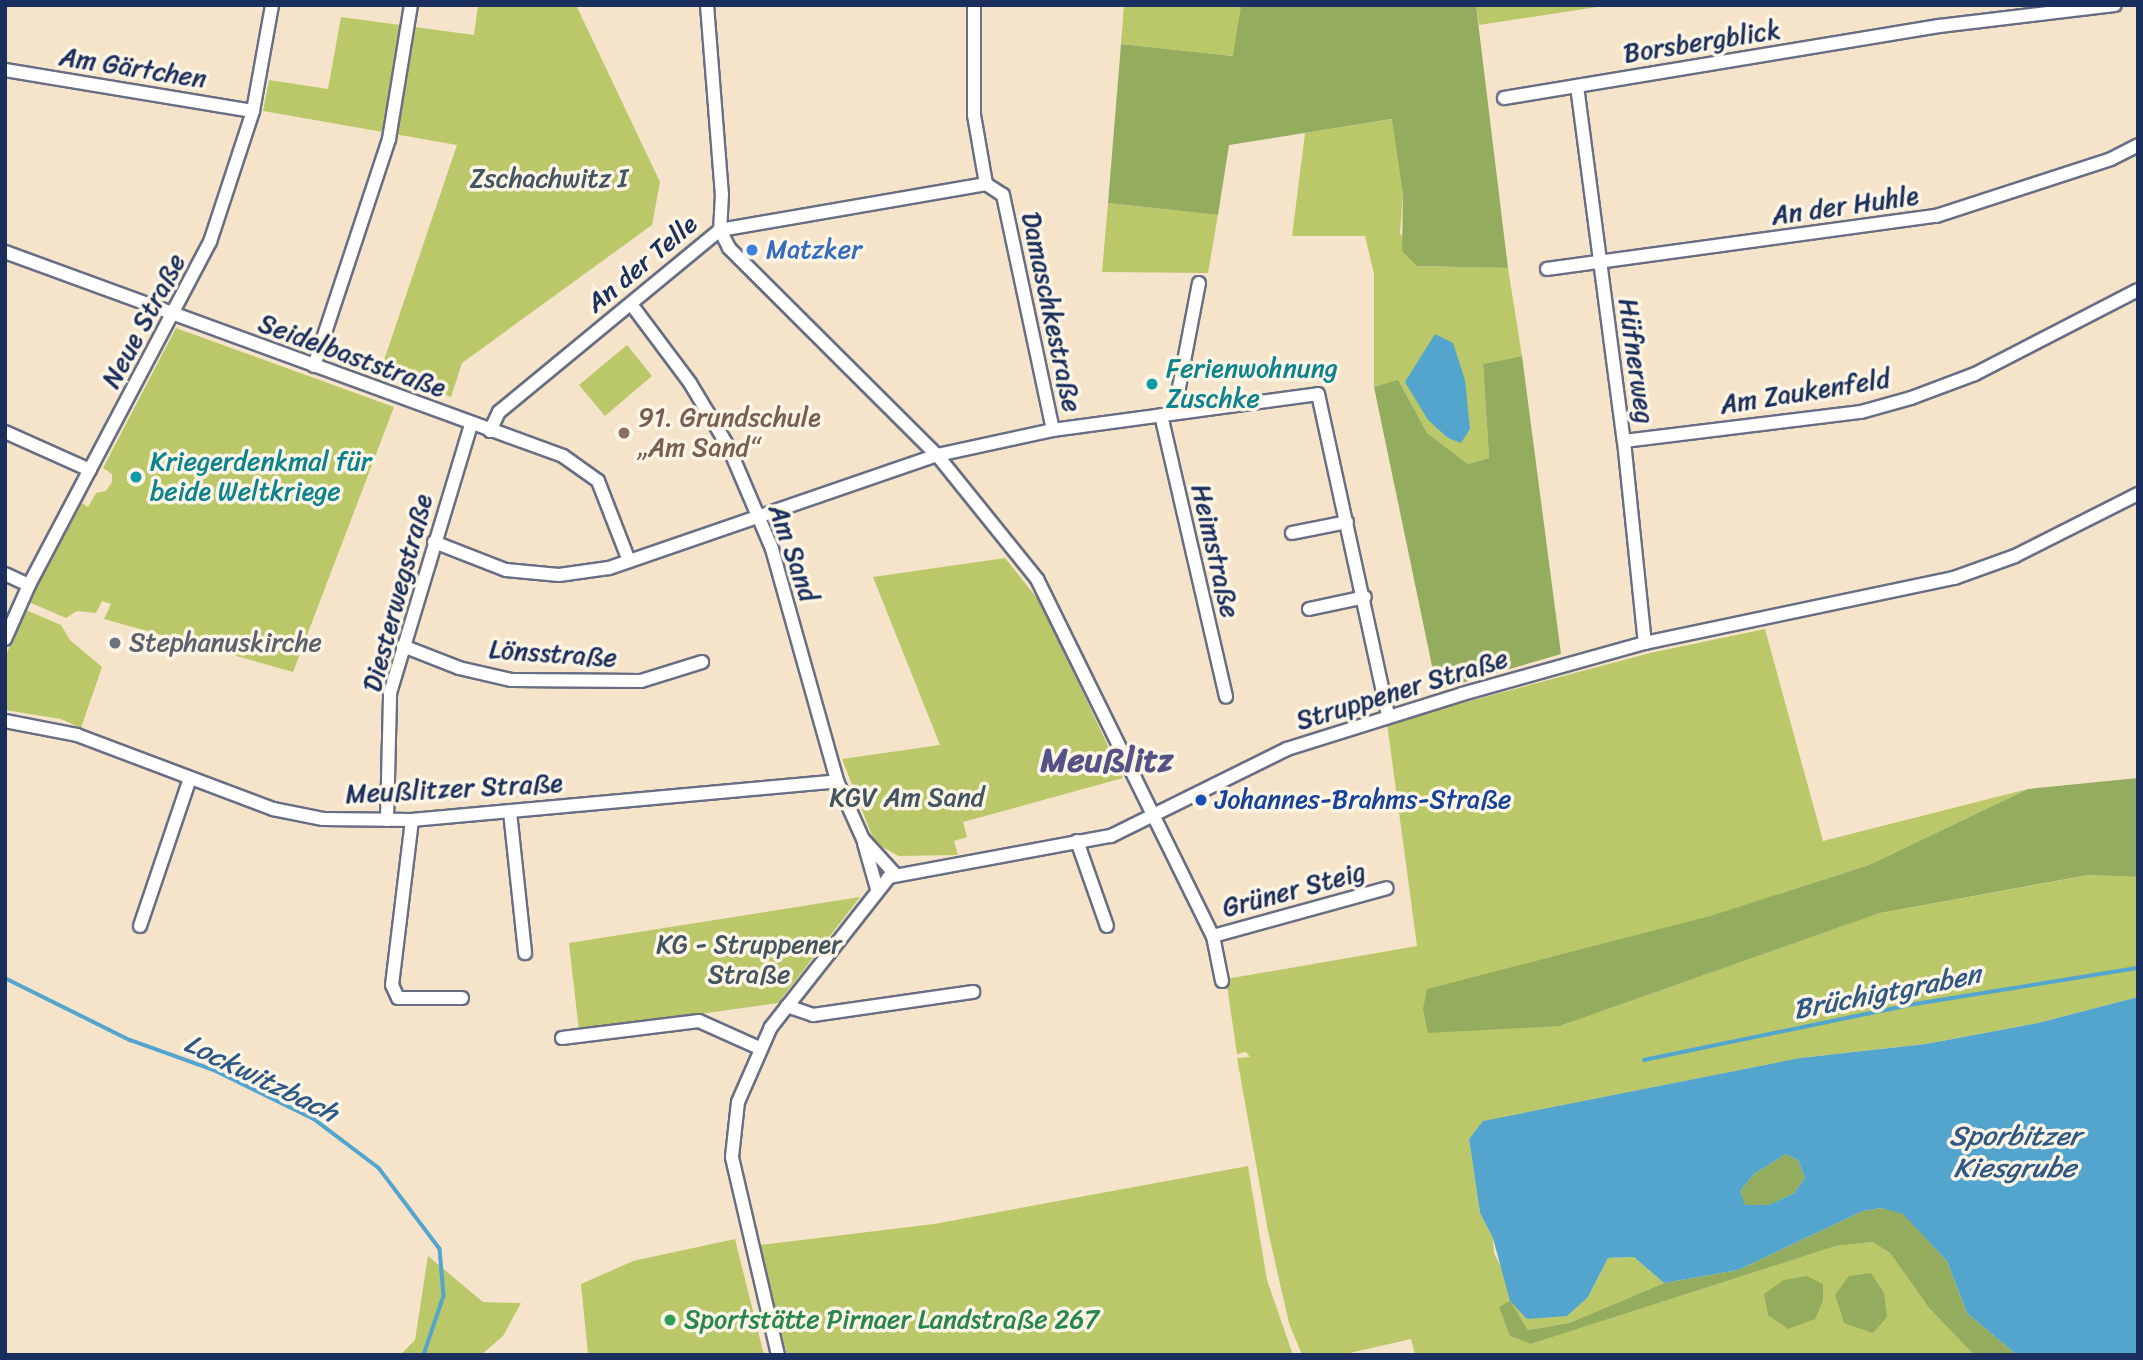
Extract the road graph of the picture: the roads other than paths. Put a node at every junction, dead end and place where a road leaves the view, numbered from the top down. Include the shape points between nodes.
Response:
1 (272, 5) edge
2 (411, 5) edge
3 (707, 5) edge
4 (974, 5) edge
5 (2115, 5) edge
6 (5, 71) edge
7 (1577, 86) junction
8 (1504, 98) dead end
9 (253, 111) junction
10 (2138, 145) edge
11 (986, 184) junction
12 (720, 230) junction
13 (5, 252) edge
14 (1599, 260) junction
15 (1547, 269) dead end
16 (1199, 283) dead end
17 (2138, 290) edge
18 (631, 304) junction
19 (174, 317) junction
20 (314, 366) junction
21 (1178, 412) junction
22 (1161, 415) junction
23 (471, 424) junction
24 (1052, 430) junction
25 (490, 431) junction
26 (5, 432) edge
27 (1624, 442) junction
28 (937, 455) junction
29 (90, 470) junction
30 (2138, 494) edge
31 (759, 517) junction
32 (1347, 522) junction
33 (1292, 533) dead end
34 (434, 542) junction
35 (629, 561) junction
36 (5, 574) edge
37 (29, 585) junction
38 (1365, 597) junction
39 (1309, 610) dead end
40 (5, 639) edge
41 (1645, 643) junction
42 (402, 646) junction
43 (702, 662) dead end
44 (1226, 697) dead end
45 (1388, 715) junction
46 (5, 721) edge
47 (190, 778) junction
48 (837, 781) junction
49 (510, 812) junction
50 (1153, 819) junction
51 (387, 820) junction
52 (412, 820) junction
53 (863, 839) junction
54 (1077, 841) junction
55 (895, 874) junction
56 (1387, 888) dead end
57 (877, 889) junction
58 (140, 926) dead end
59 (1107, 926) dead end
60 (1213, 936) junction
61 (525, 953) dead end
62 (1222, 981) dead end
63 (974, 992) dead end
64 (462, 998) dead end
65 (787, 1006) junction
66 (562, 1038) dead end
67 (759, 1048) junction
68 (778, 1355) edge

1 - 9 street, Neue Straße
2 - 20 street via 389,139
3 - 12 street via 722,194
4 - 11 street, Damaschkestraße via 974,116
5 - 7 street, Borsbergblick via 1939,26
6 - 9 street, Am Gärtchen
7 - 8 street, Borsbergblick
7 - 14 street, Hüfnerweg
9 - 19 street, Neue Straße via 210,242
10 - 14 street, An der Huhle via 2111,159 1936,216
11 - 12 street, An der Telle
11 - 24 street, Damaschkestraße via 1003,195
12 - 18 street, An der Telle
12 - 28 street via 729,248
13 - 19 street, Seidelbaststraße
14 - 15 street, An der Huhle
14 - 27 street, Hüfnerweg
16 - 21 street
17 - 27 street, Am Zaukenfeld via 1975,374 1911,398 1861,412
18 - 25 street, An der Telle via 499,412
18 - 31 street, Am Sand via 690,383 729,448
19 - 20 street, Seidelbaststraße
19 - 29 street, Neue Straße
20 - 23 street, Seidelbaststraße
21 - 22 street
21 - 32 street via 1223,404 1234,409 1318,394
22 - 24 street
22 - 44 street, Heimstraße
23 - 25 street, Seidelbaststraße
23 - 34 street, Diesterwegstraße
24 - 28 street
25 - 35 street, Seidelbaststraße via 563,456 598,481
26 - 29 street
27 - 41 street, Hüfnerweg
28 - 31 street
28 - 50 street via 1018,551 1048,597
29 - 37 street, Neue Straße
30 - 41 street, Struppener Straße via 2015,556 1954,578
31 - 35 street
31 - 48 street, Am Sand
32 - 33 street
32 - 38 street
34 - 35 street via 506,569 559,575
34 - 42 street, Diesterwegstraße
36 - 37 street
37 - 40 street, Neue Straße
38 - 39 street
38 - 45 street
41 - 45 street, Struppener Straße
42 - 43 street, Lönsstraße via 458,668 510,680 641,681
42 - 51 street, Diesterwegstraße via 390,693
45 - 50 street, Struppener Straße via 1287,749
46 - 47 street, Meußlitzer Straße via 77,734
47 - 51 street, Meußlitzer Straße via 273,809 323,819
47 - 58 street
48 - 49 street, Meußlitzer Straße
48 - 53 street, Am Sand
49 - 52 street, Meußlitzer Straße
49 - 61 street
50 - 54 street, Struppener Straße via 1111,836
50 - 60 street
51 - 52 street, Meußlitzer Straße
52 - 64 street via 392,985 398,998
53 - 55 street, Am Sand
53 - 57 street, Am Sand
54 - 55 street, Struppener Straße
54 - 59 street
55 - 57 street, Struppener Straße
56 - 60 street, Grüner Steig
57 - 65 street, Struppener Straße
60 - 62 street
63 - 65 street via 814,1015
65 - 67 street, Struppener Straße
66 - 67 street via 699,1020
67 - 68 street, Struppener Straße via 738,1102 732,1157

